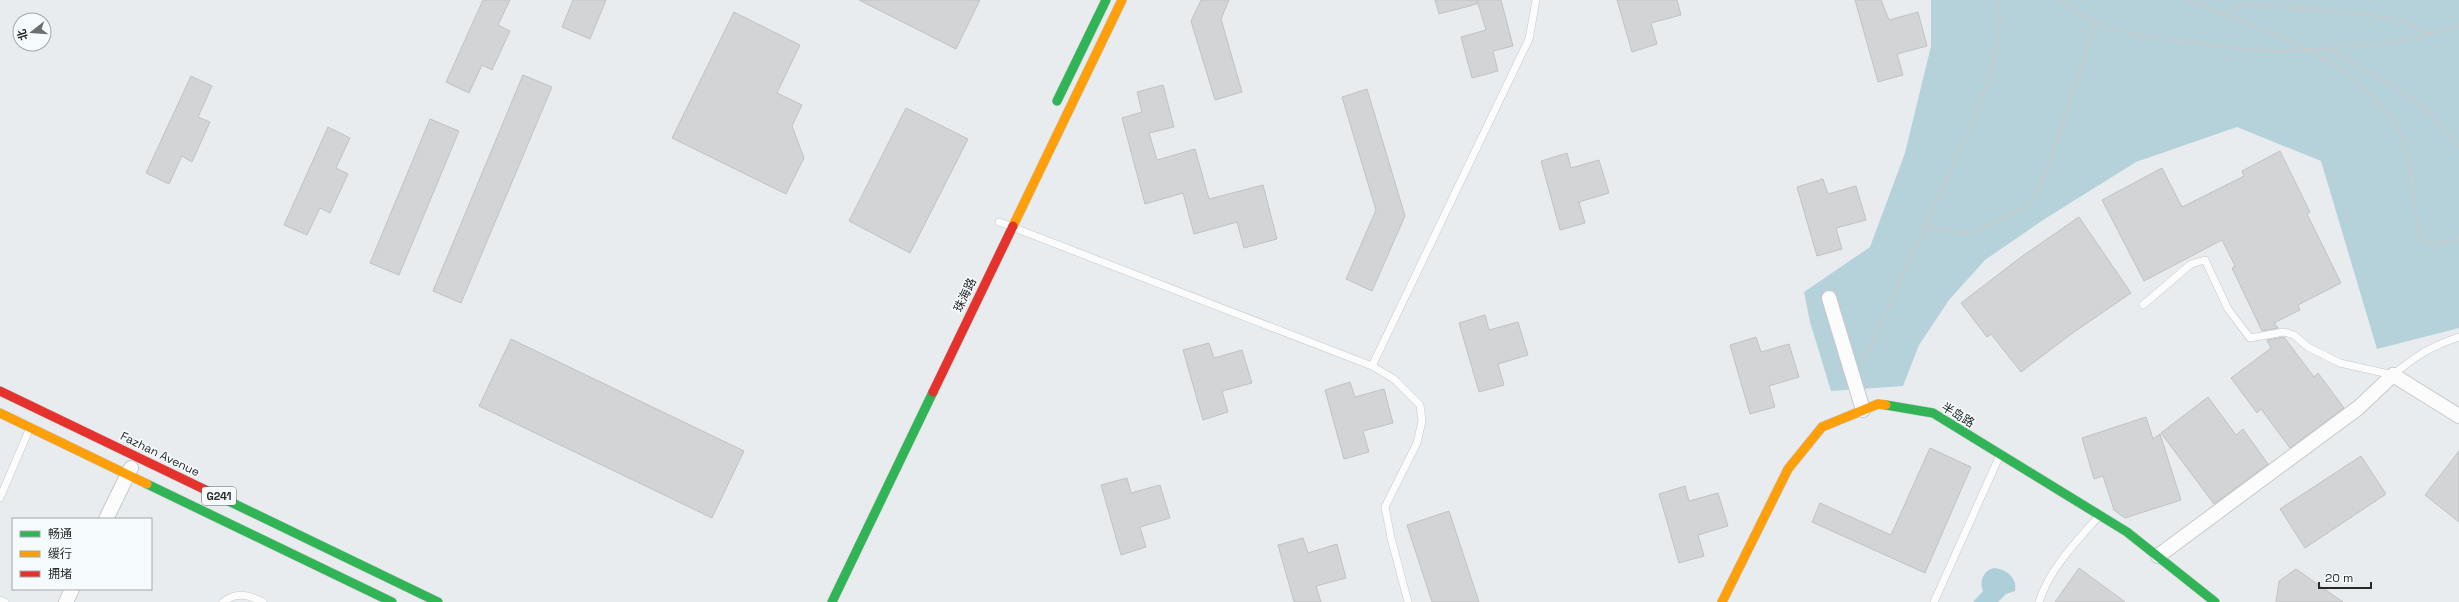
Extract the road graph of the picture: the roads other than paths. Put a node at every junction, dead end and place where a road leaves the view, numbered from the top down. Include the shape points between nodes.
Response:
1 (1106, 0) edge
2 (1122, 0) edge
3 (1536, 0) edge
4 (1054, 107) dead end
5 (999, 222) dead end
6 (1011, 227) junction
7 (1829, 298) dead end
8 (2143, 305) dead end
9 (2459, 337) edge
10 (1372, 366) junction
11 (2393, 375) junction
12 (0, 391) edge
13 (1863, 410) junction
14 (0, 413) edge
15 (2459, 416) edge
16 (30, 428) junction
17 (2000, 455) junction
18 (138, 457) junction
19 (127, 474) junction
20 (0, 498) edge
21 (2099, 515) junction
22 (106, 518) edge
23 (2158, 556) junction
24 (72, 590) edge
25 (0, 600) edge
26 (4, 602) edge
27 (66, 602) edge
28 (223, 602) edge
29 (263, 602) edge
30 (392, 602) edge
31 (438, 602) edge
32 (832, 602) edge
33 (1408, 602) edge
34 (1722, 602) edge
35 (1934, 602) edge
36 (2039, 602) edge
37 (2216, 602) edge

1 - 4 main road
2 - 6 main road, 珠海路
3 - 10 lane via 1529,39
5 - 6 lane
6 - 10 lane
6 - 32 main road, 珠海路
7 - 13 street
8 - 11 lane via 2191,264 2205,260 2228,309 2250,338 2284,332 2294,335 2308,347 2340,363
9 - 11 lane via 2436,344 2413,358
10 - 33 lane via 1394,379 1420,405 1422,421 1418,443 1384,507
11 - 15 street
11 - 23 street via 2358,408
12 - 18 main road, Fazhan Avenue / G241
13 - 17 main road, 半岛路 via 1878,404 1933,413
13 - 34 main road, 半岛路 via 1822,427 1788,469
14 - 16 main road, G241
16 - 19 main road, G241
16 - 20 lane
17 - 21 main road, 半岛路
17 - 35 lane
18 - 19 street
18 - 31 main road, Fazhan Avenue / G241
19 - 22 street
19 - 30 main road, G241
21 - 23 main road, 半岛路 via 2127,532
21 - 36 lane via 2063,557 2044,587
23 - 37 main road, 半岛路
24 - 27 street
25 - 26 lane
28 - 29 lane via 229,597 241,594

